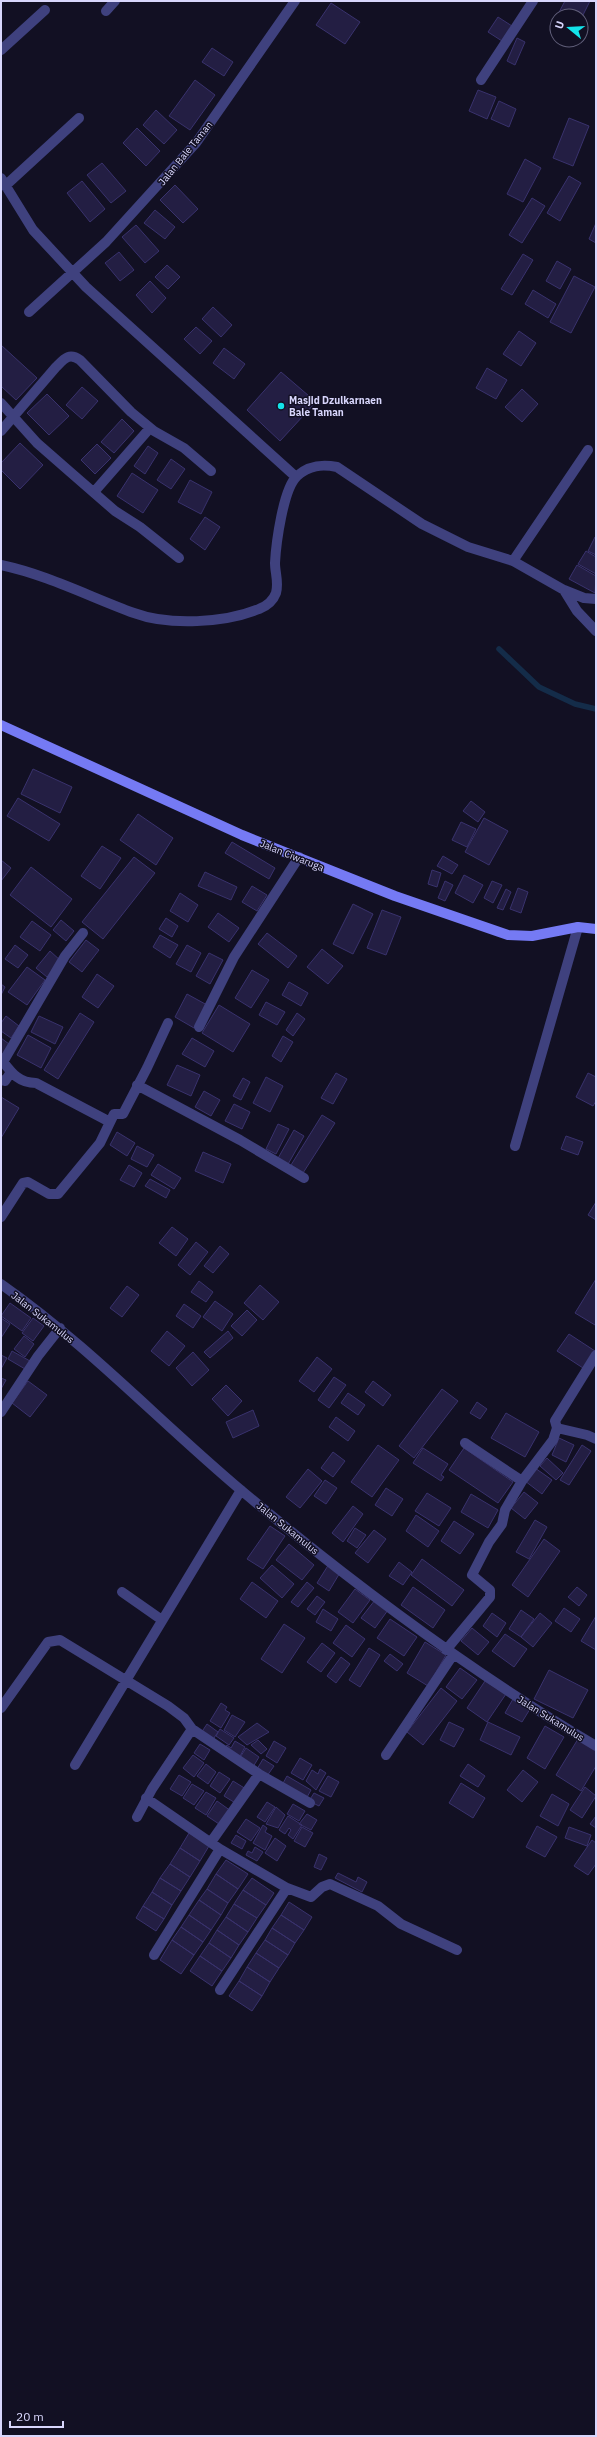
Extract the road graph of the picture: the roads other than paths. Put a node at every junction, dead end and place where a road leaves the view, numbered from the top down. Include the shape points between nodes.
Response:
1 (115, 1) edge
2 (295, 1) edge
3 (533, 1) edge
4 (45, 10) dead end
5 (106, 11) dead end
6 (1, 50) edge
7 (481, 80) dead end
8 (79, 118) dead end
9 (3, 182) edge
10 (72, 272) junction
11 (29, 312) dead end
12 (1, 403) edge
13 (14, 416) junction
14 (150, 428) junction
15 (1, 431) edge
16 (588, 450) dead end
17 (211, 471) dead end
18 (296, 477) junction
19 (94, 492) junction
20 (179, 558) dead end
21 (513, 562) junction
22 (1, 565) edge
23 (564, 590) junction
24 (596, 599) edge
25 (596, 631) edge
26 (1, 725) edge
27 (299, 858) junction
28 (578, 927) junction
29 (596, 929) edge
30 (83, 933) dead end
31 (168, 1022) dead end
32 (199, 1026) dead end
33 (2, 1061) edge
34 (11, 1072) junction
35 (1, 1080) edge
36 (137, 1085) junction
37 (110, 1122) junction
38 (514, 1146) dead end
39 (304, 1178) dead end
40 (1, 1217) edge
41 (1, 1285) edge
42 (60, 1328) junction
43 (596, 1355) edge
44 (1, 1412) edge
45 (557, 1428) junction
46 (596, 1440) edge
47 (465, 1443) dead end
48 (522, 1481) junction
49 (241, 1490) junction
50 (122, 1592) dead end
51 (162, 1620) junction
52 (450, 1652) junction
53 (126, 1682) junction
54 (1, 1708) edge
55 (192, 1729) junction
56 (596, 1746) edge
57 (386, 1754) dead end
58 (75, 1765) dead end
59 (259, 1774) junction
60 (146, 1798) junction
61 (310, 1803) dead end
62 (137, 1817) dead end
63 (211, 1842) junction
64 (220, 1849) junction
65 (288, 1888) junction
66 (457, 1950) dead end
67 (154, 1955) dead end
68 (220, 1990) dead end

1 - 5 street
2 - 10 street, Jalan Bale Taman via 196,143 106,242
3 - 7 street
4 - 6 street
8 - 9 street
9 - 10 street via 34,230
10 - 11 street, Jalan Bale Taman
10 - 18 street
12 - 13 street
13 - 14 street via 56,367 66,357 72,356 80,360
13 - 15 street
13 - 19 street via 37,443
14 - 17 street via 184,448
14 - 19 street
16 - 21 street
18 - 21 street via 312,466 336,467 422,524 468,547
18 - 22 street via 287,495 277,539 276,592 272,601 258,610 223,618 180,622 136,614 76,589
19 - 20 street
21 - 23 street
23 - 24 street via 584,598
23 - 25 street via 577,611
26 - 27 street, Jalan Ciwaruga via 242,835
27 - 28 street, Jalan Ciwaruga via 394,896 508,936 532,936
27 - 32 street via 234,957
28 - 29 street, Jalan Ciwaruga
28 - 38 street
30 - 33 street via 65,956
31 - 36 street
33 - 34 street
34 - 35 street via 5,1081
34 - 37 street via 25,1083 36,1083
36 - 37 street via 123,1114 114,1114
36 - 39 street via 240,1140
37 - 40 street via 100,1142 58,1194 49,1194 28,1182 23,1183
41 - 42 street, Jalan Sukamulus
42 - 44 street
42 - 49 street, Jalan Sukamulus
43 - 45 street via 555,1421
45 - 46 street via 587,1434
45 - 48 street via 553,1440
47 - 48 street
48 - 52 street via 505,1510 502,1524 489,1542 472,1575 490,1590 490,1597
49 - 51 street
49 - 52 street, Jalan Sukamulus via 300,1539
50 - 51 street
51 - 53 street
52 - 56 street, Jalan Sukamulus
52 - 57 street
53 - 54 street via 60,1640 48,1642
53 - 55 street via 168,1706 184,1718
53 - 58 street
55 - 59 street
55 - 60 street
59 - 61 street
59 - 63 street
60 - 62 street
60 - 63 street
63 - 64 street
64 - 65 street
64 - 67 street
65 - 66 street via 311,1896 330,1884 378,1906 401,1924
65 - 68 street

